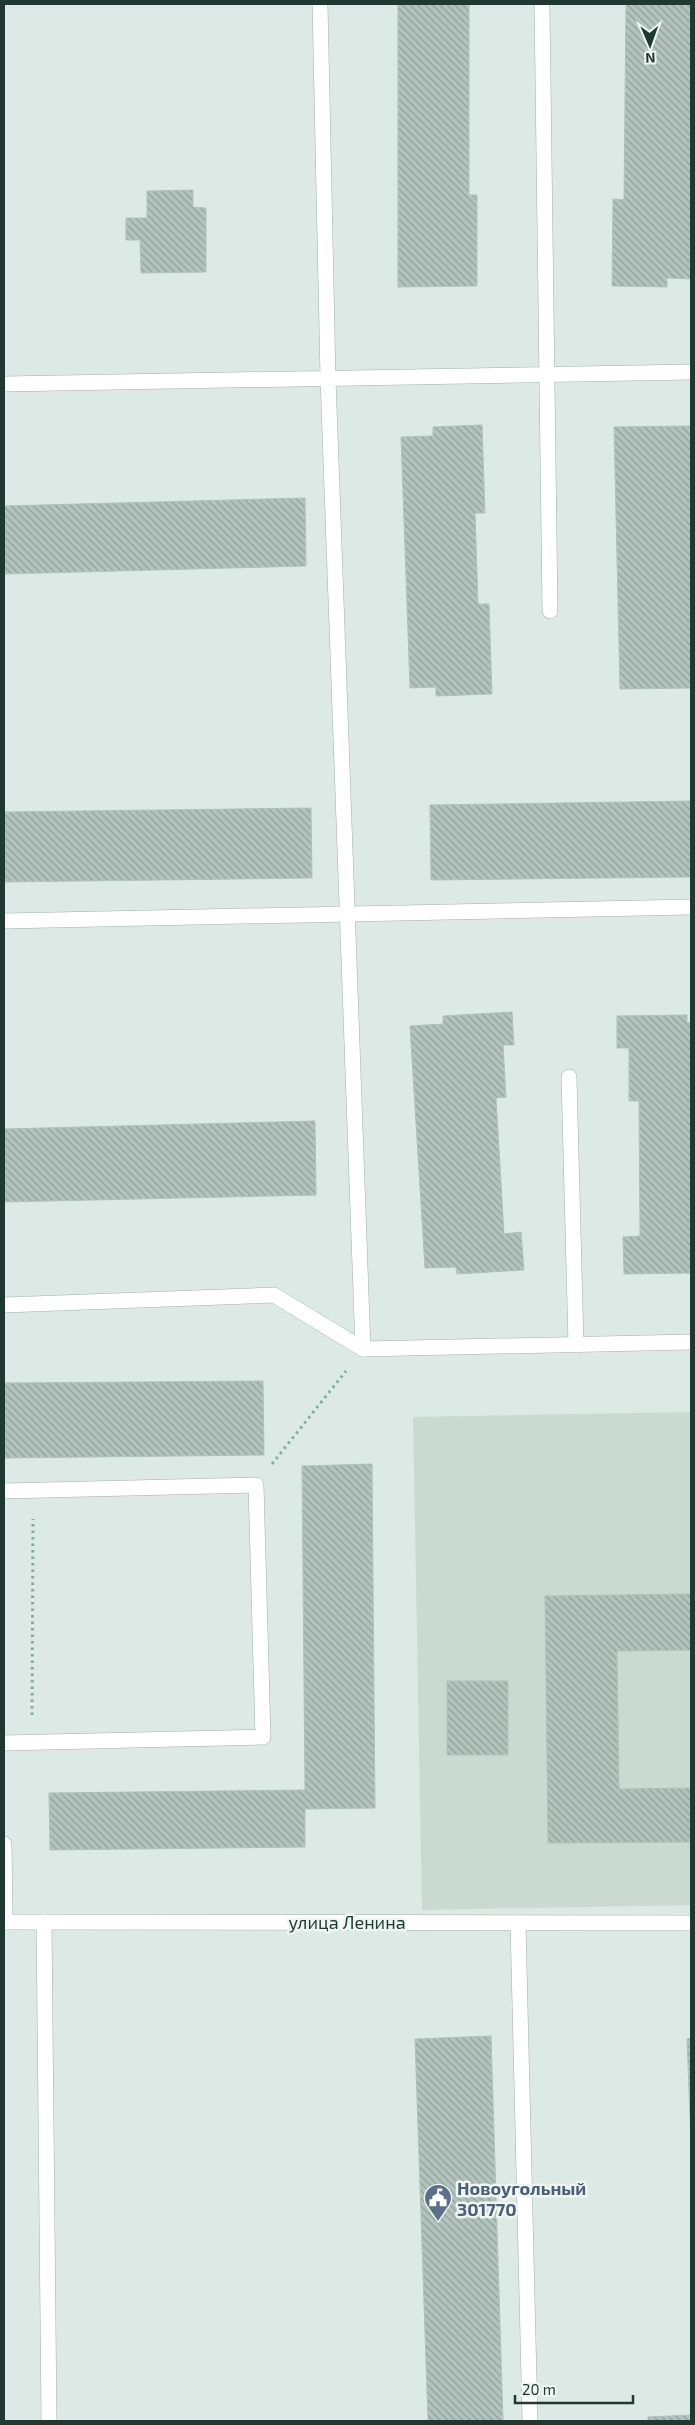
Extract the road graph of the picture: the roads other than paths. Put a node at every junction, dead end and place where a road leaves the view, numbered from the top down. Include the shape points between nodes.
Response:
1 (320, 4) edge
2 (542, 4) edge
3 (691, 372) edge
4 (547, 374) junction
5 (328, 378) junction
6 (4, 384) edge
7 (550, 611) dead end
8 (691, 907) edge
9 (348, 914) junction
10 (4, 921) edge
11 (569, 1077) dead end
12 (4, 1305) edge
13 (691, 1342) edge
14 (576, 1345) junction
15 (363, 1349) junction
16 (4, 1491) edge
17 (4, 1743) edge
18 (4, 1844) edge
19 (5, 1922) edge
20 (44, 1922) junction
21 (518, 1923) junction
22 (691, 1923) edge
23 (49, 2421) edge
24 (530, 2421) edge

1 - 5 street
2 - 4 street
3 - 4 street
4 - 5 street
4 - 7 street
5 - 6 street
5 - 9 street
8 - 9 street
9 - 10 street
9 - 15 street
11 - 14 street
12 - 15 street via 274,1295
13 - 14 street
14 - 15 street
16 - 17 street via 256,1485 263,1737
18 - 19 street
19 - 20 street, улица Ленина
20 - 21 street, улица Ленина
20 - 23 street
21 - 22 street, улица Ленина
21 - 24 street

